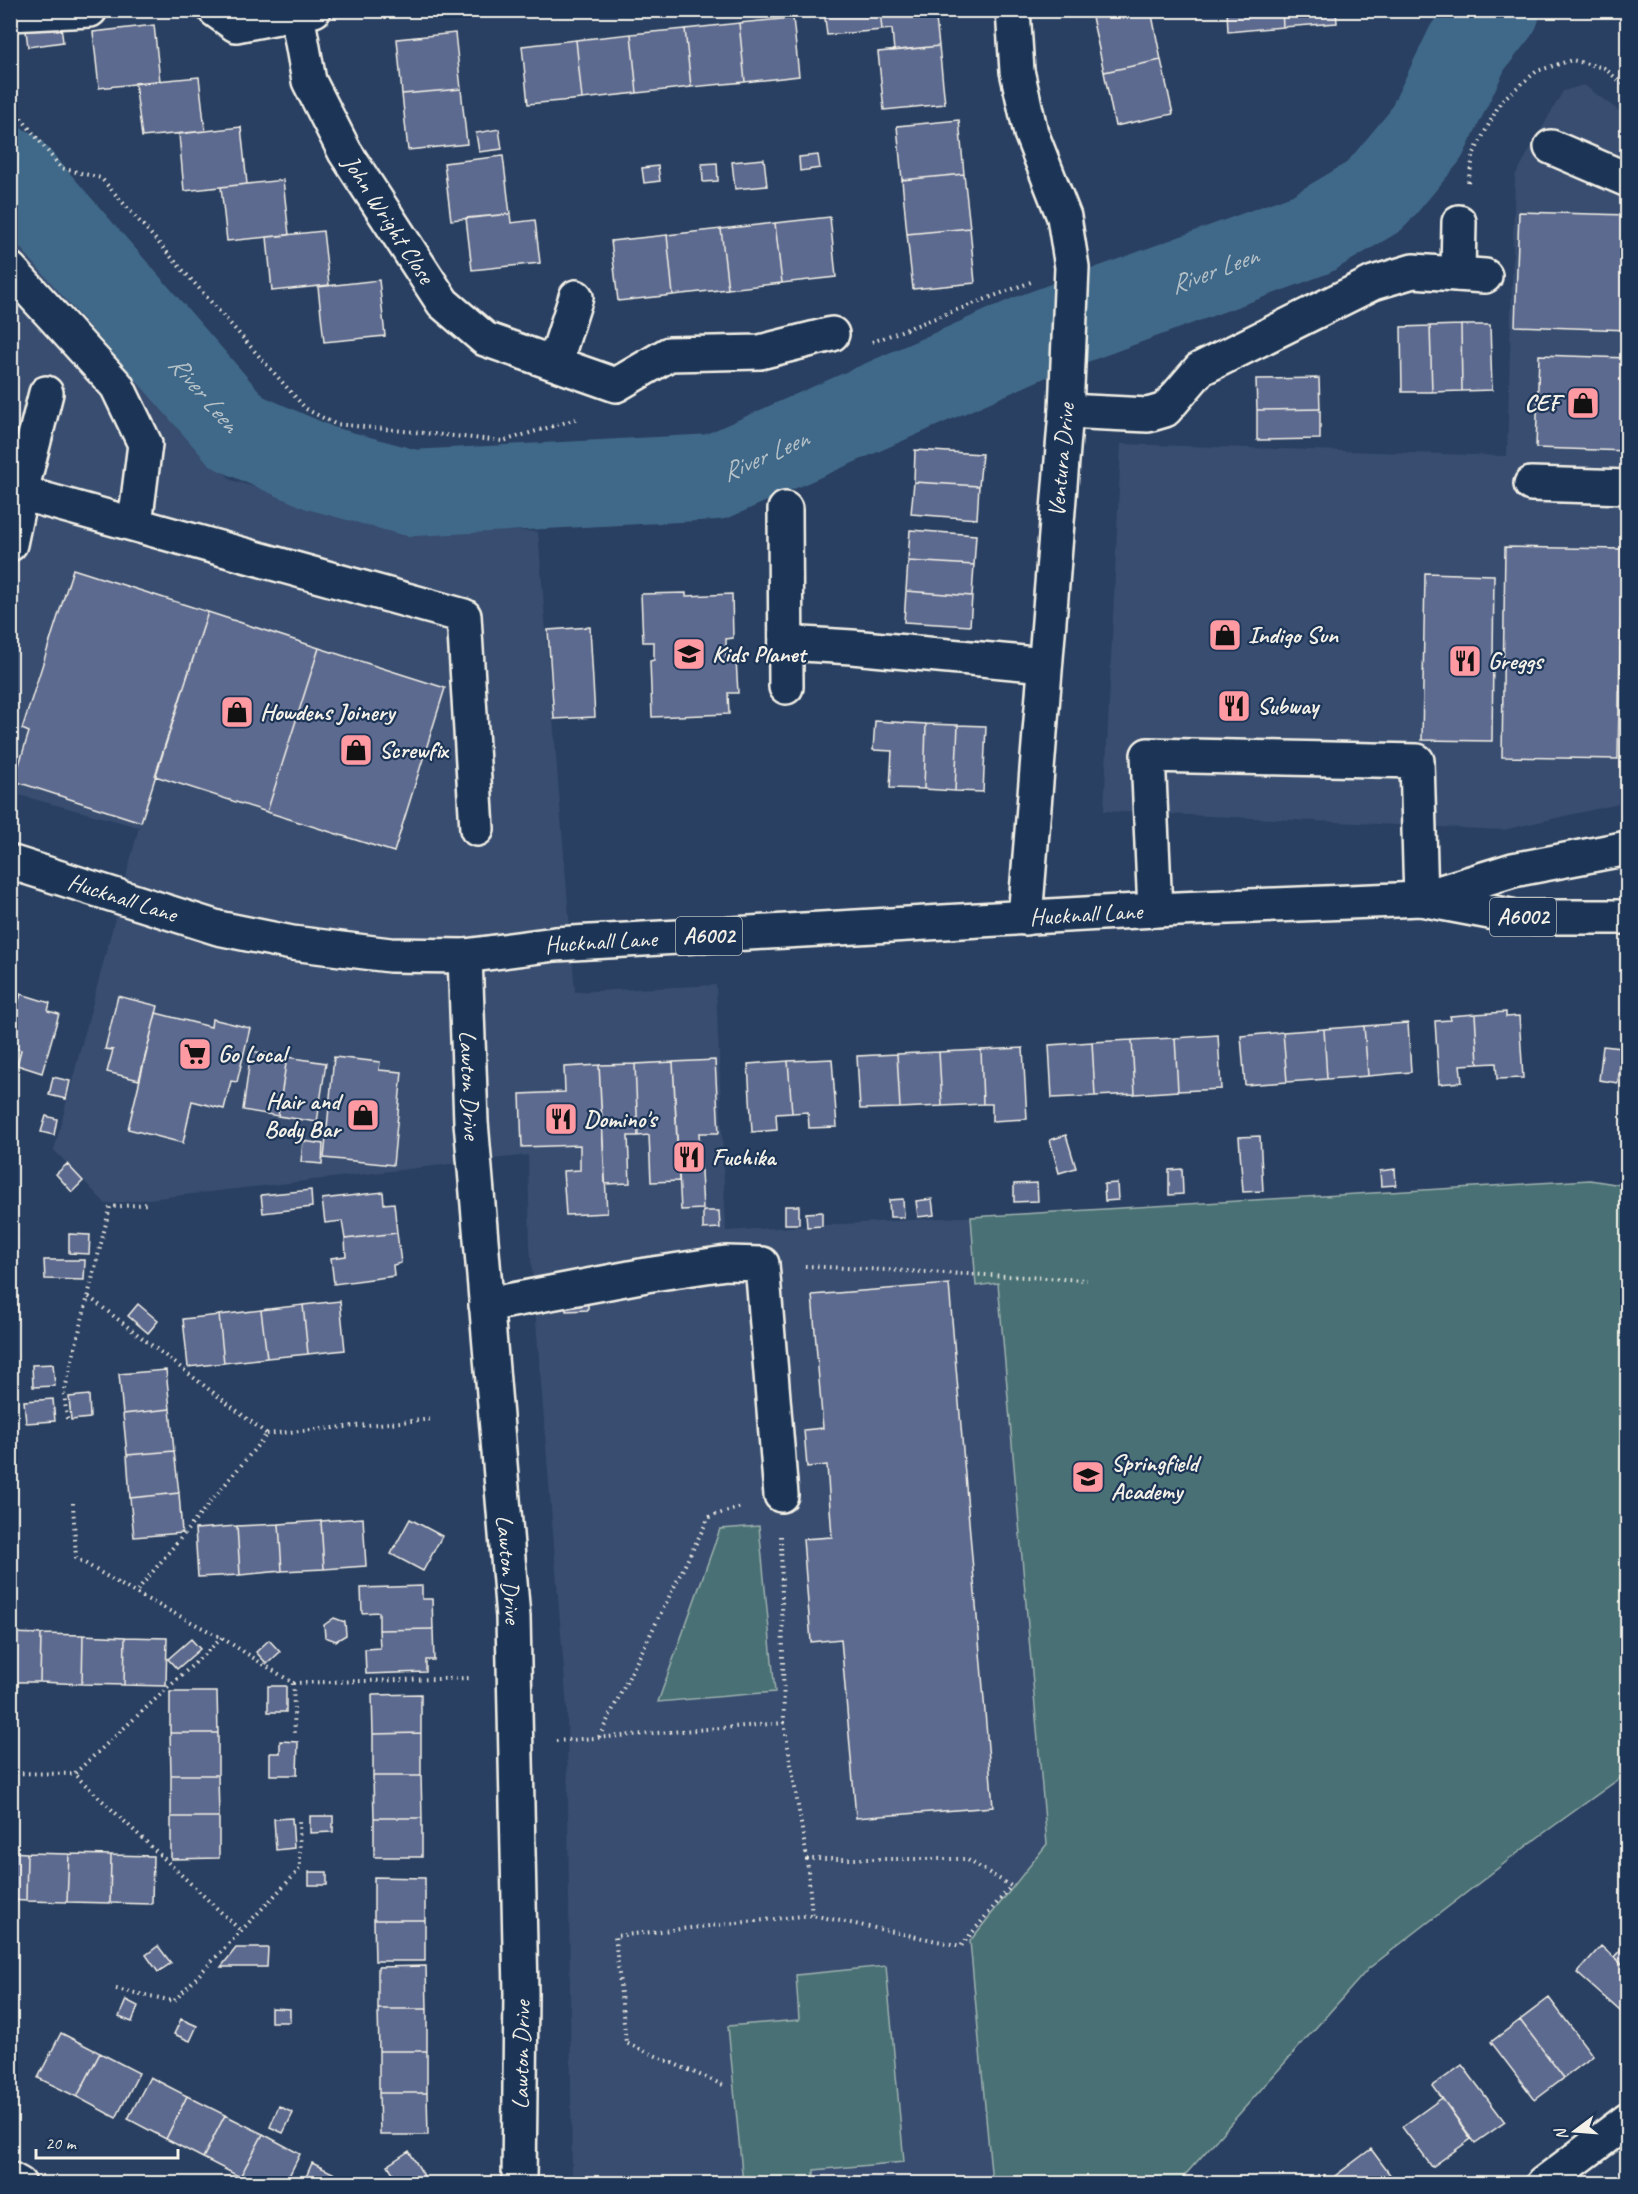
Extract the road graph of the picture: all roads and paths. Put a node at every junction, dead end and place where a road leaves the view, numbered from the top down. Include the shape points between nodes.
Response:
1 (90, 10) edge
2 (1013, 10) edge
3 (306, 12) edge
4 (10, 14) edge
5 (225, 18) edge
6 (10, 104) edge
7 (1551, 147) dead end
8 (1628, 180) edge
9 (1459, 222) dead end
10 (10, 269) edge
11 (576, 297) dead end
12 (832, 334) dead end
13 (555, 363) junction
14 (46, 393) dead end
15 (1066, 399) junction
16 (587, 416) dead end
17 (1531, 484) dead end
18 (1628, 487) edge
19 (16, 491) edge
20 (785, 509) dead end
21 (135, 524) junction
22 (10, 544) edge
23 (786, 644) junction
24 (1045, 665) junction
25 (786, 687) dead end
26 (477, 829) dead end
27 (1628, 848) edge
28 (10, 862) edge
29 (1421, 899) junction
30 (1155, 910) junction
31 (1628, 917) edge
32 (1025, 918) junction
33 (465, 956) junction
34 (148, 1204) dead end
35 (762, 1264) junction
36 (1087, 1280) dead end
37 (88, 1297) junction
38 (486, 1305) junction
39 (67, 1419) dead end
40 (434, 1419) dead end
41 (267, 1434) junction
42 (781, 1495) junction
43 (73, 1503) dead end
44 (135, 1593) junction
45 (222, 1638) junction
46 (515, 1676) junction
47 (293, 1683) junction
48 (784, 1723) junction
49 (295, 1737) dead end
50 (599, 1738) junction
51 (516, 1744) junction
52 (10, 1773) edge
53 (74, 1774) junction
54 (299, 1817) dead end
55 (807, 1859) junction
56 (812, 1916) junction
57 (241, 1930) junction
58 (116, 1989) dead end
59 (723, 2085) dead end
60 (1628, 2120) edge
61 (10, 2180) edge
62 (19, 2184) edge
63 (519, 2184) edge
64 (1543, 2184) edge

1 - 4 street
2 - 15 street, Ventura Drive via 1017,71 1031,133 1064,217 1072,267
3 - 5 street, John Wright Close
3 - 13 street, John Wright Close via 309,81 345,152 443,303 485,339
6 - 16 path via 61,168 101,178 306,409 335,424 503,441
7 - 8 street
9 - 15 street via 1472,275 1413,271 1373,283 1200,369 1165,410 1148,415
10 - 21 street via 117,386 145,444
11 - 13 street
12 - 13 street, John Wright Close via 760,352 669,354 616,385
14 - 19 street
15 - 24 street, Ventura Drive
17 - 18 street
19 - 21 street
19 - 22 street
20 - 23 street
21 - 26 street via 464,616
23 - 24 street
23 - 25 street
24 - 32 street, Ventura Drive
27 - 29 street, Hucknall Lane / A6002 via 1513,870
28 - 33 street, Hucknall Lane / A6002 via 218,928 292,943 390,955
29 - 30 street, Hucknall Lane / A6002
29 - 30 street via 1418,761 1148,754
29 - 31 street, Hucknall Lane / A6002 via 1516,917
30 - 32 street, Hucknall Lane / A6002
32 - 33 street, Hucknall Lane / A6002 via 555,944
33 - 38 street, Lawton Drive via 471,1122
34 - 37 path via 110,1207
35 - 36 path
35 - 38 street via 726,1263
35 - 42 street
37 - 39 path via 64,1393
37 - 41 path
38 - 46 street, Lawton Drive
40 - 41 path
41 - 44 path
42 - 48 path
42 - 50 path via 709,1517
43 - 44 path via 76,1558
44 - 45 path
45 - 47 path
45 - 53 path
46 - 47 path
46 - 51 street, Lawton Drive
47 - 49 path
48 - 50 path
48 - 55 path
50 - 51 path
51 - 63 street, Lawton Drive via 521,1993
52 - 53 path
53 - 57 path
54 - 57 path via 300,1869
55 - 56 path
55 - 56 path via 966,1858 1011,1886 961,1946
56 - 59 path via 615,1936 626,2043
57 - 58 path via 174,2001
60 - 64 street
61 - 62 street

